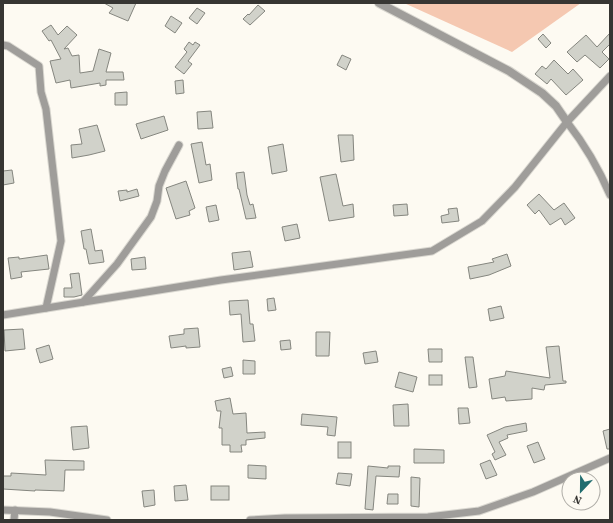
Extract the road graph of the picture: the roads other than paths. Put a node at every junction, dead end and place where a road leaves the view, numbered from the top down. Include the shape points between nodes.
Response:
1 (379, 3) edge
2 (3, 45) edge
3 (610, 76) edge
4 (567, 122) junction
5 (179, 145) dead end
6 (610, 195) edge
7 (84, 302) junction
8 (46, 308) junction
9 (3, 315) edge
10 (610, 458) edge
11 (3, 510) edge
12 (15, 510) junction
13 (428, 518) edge
14 (14, 520) edge
15 (107, 520) edge
16 (250, 520) edge

1 - 4 street via 510,71 542,93 556,106
2 - 8 street via 39,66 61,241
3 - 4 street
4 - 6 street via 594,161
4 - 7 street via 515,187 482,221 432,251
5 - 7 street via 165,171 150,217 117,264
7 - 8 street
8 - 9 street
10 - 13 street via 533,492 479,511
11 - 12 street
12 - 14 street
12 - 15 street
13 - 16 street

